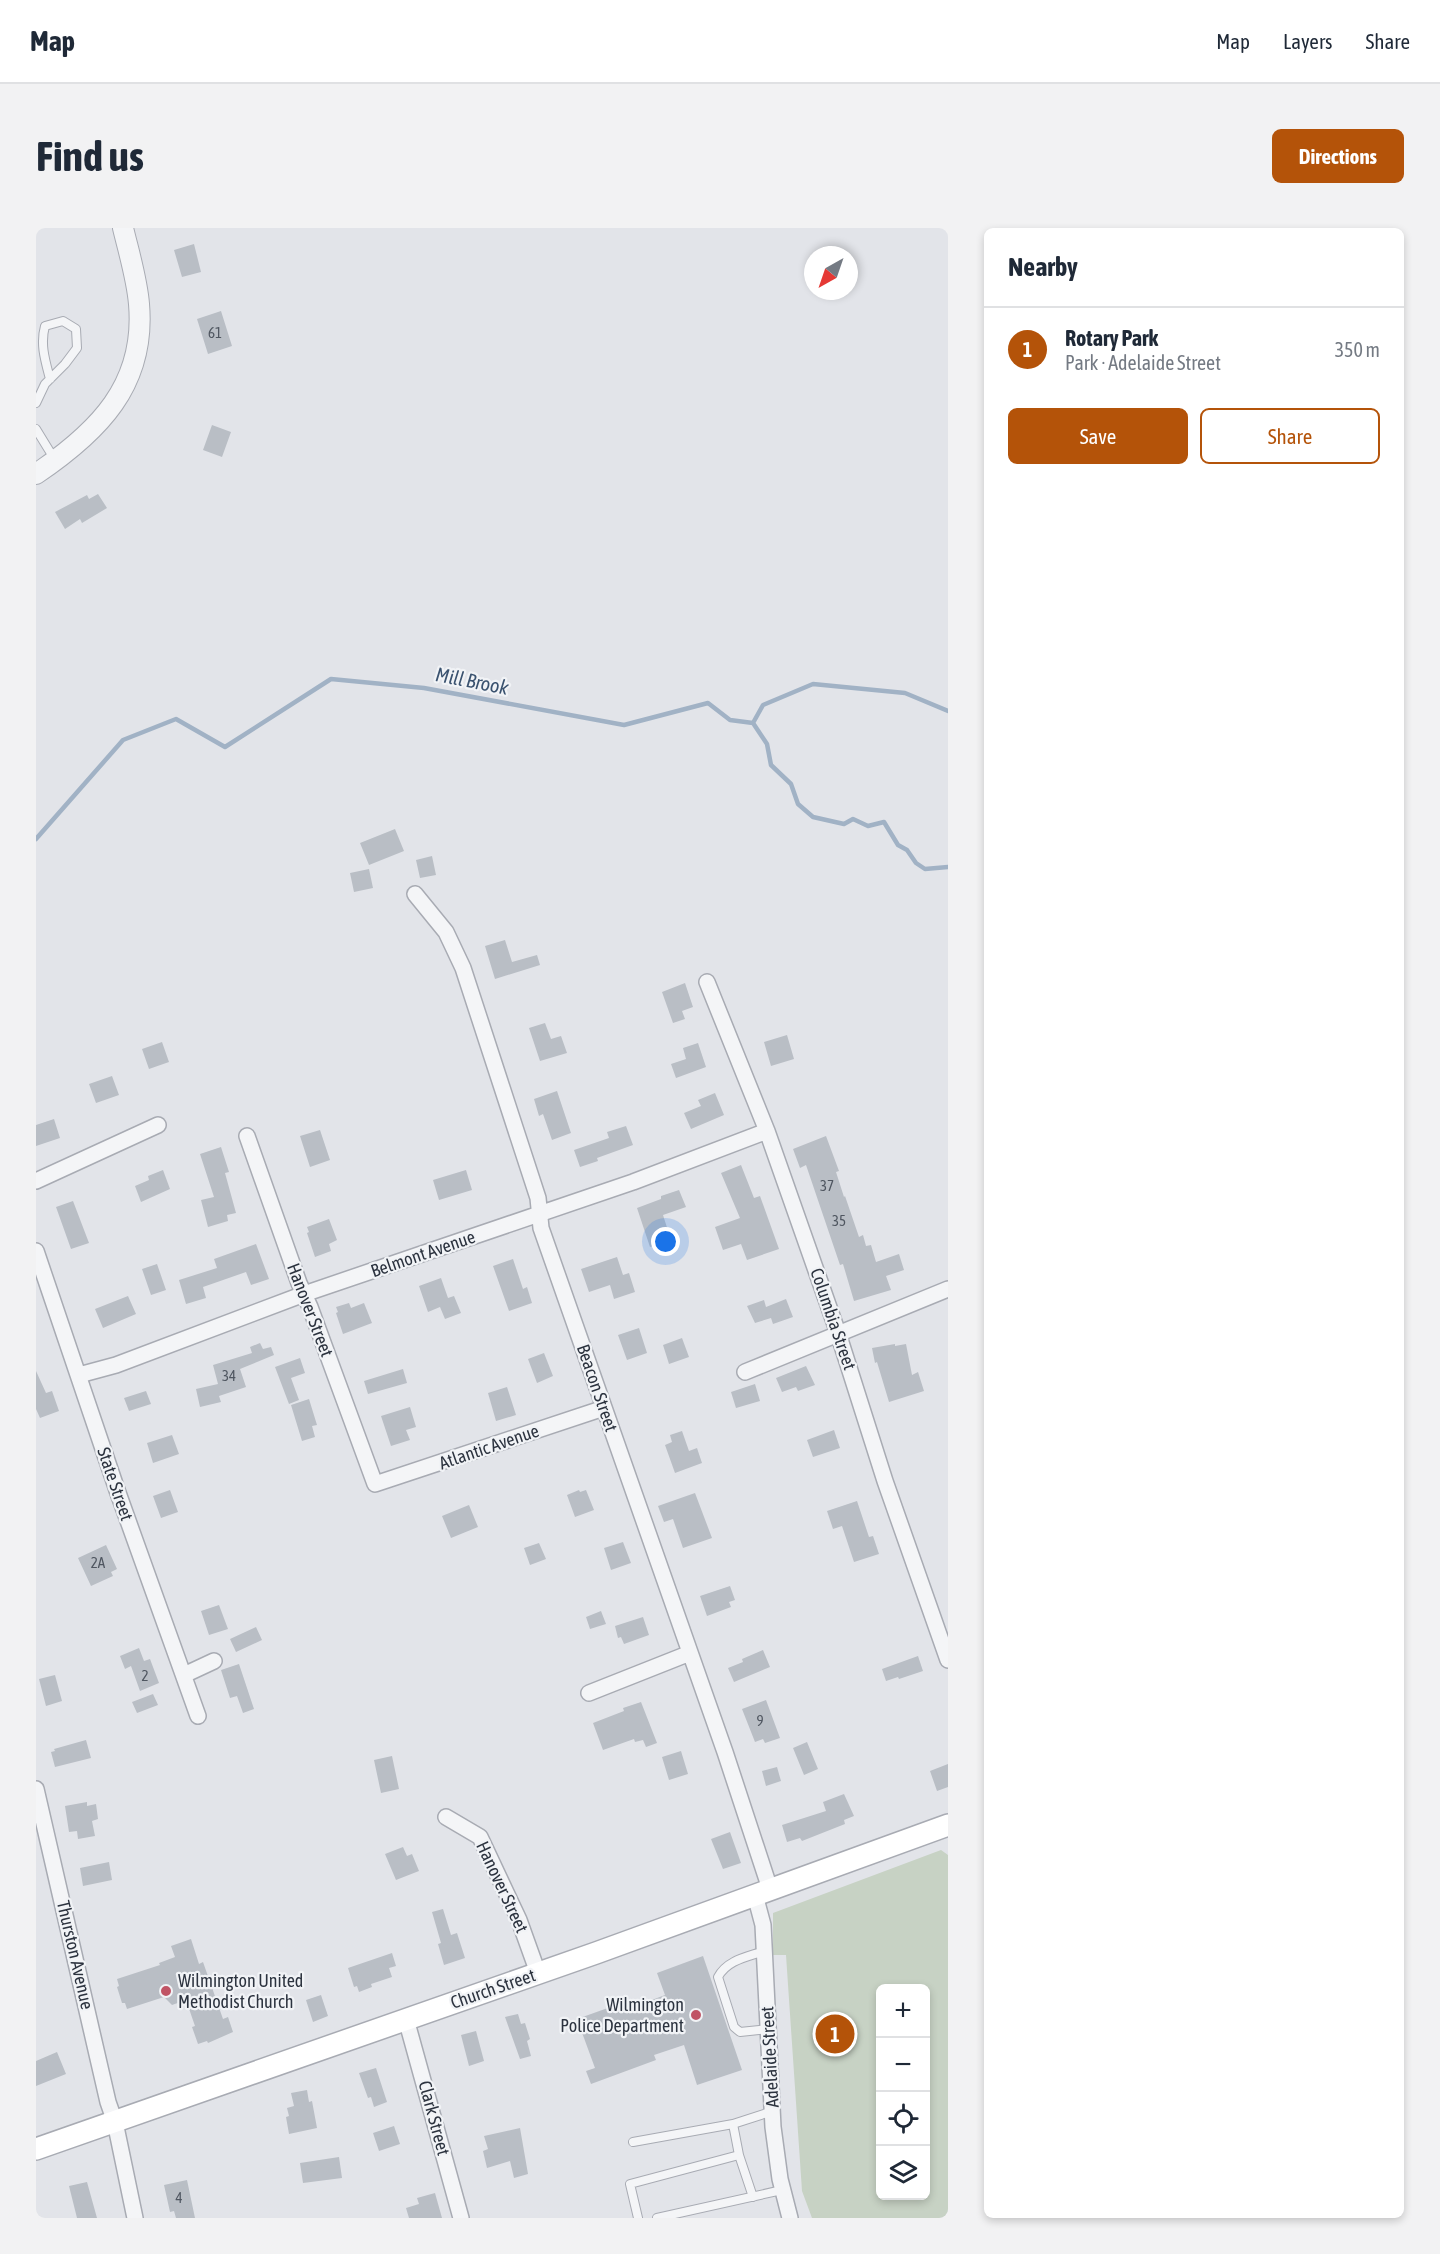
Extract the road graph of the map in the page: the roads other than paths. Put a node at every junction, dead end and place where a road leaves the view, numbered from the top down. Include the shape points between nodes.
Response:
1 (123, 228) edge
2 (50, 379) junction
3 (36, 403) edge
4 (36, 429) edge
5 (56, 461) junction
6 (36, 474) edge
7 (415, 894) dead end
8 (707, 982) dead end
9 (158, 1125) dead end
10 (767, 1131) junction
11 (247, 1136) dead end
12 (36, 1181) edge
13 (539, 1215) junction
14 (36, 1251) edge
15 (948, 1289) edge
16 (304, 1294) junction
17 (838, 1333) junction
18 (745, 1372) dead end
19 (79, 1375) junction
20 (604, 1408) junction
21 (375, 1484) joint
22 (690, 1653) junction
23 (948, 1660) edge
24 (214, 1661) dead end
25 (184, 1675) junction
26 (589, 1693) dead end
27 (198, 1716) dead end
28 (37, 1797) edge
29 (446, 1817) dead end
30 (948, 1825) edge
31 (763, 1892) junction
32 (764, 1951) junction
33 (538, 1973) junction
34 (406, 2019) junction
35 (768, 2029) junction
36 (773, 2111) junction
37 (115, 2122) junction
38 (733, 2124) junction
39 (633, 2142) dead end
40 (36, 2149) edge
41 (739, 2155) junction
42 (782, 2190) junction
43 (753, 2197) junction
44 (135, 2218) edge
45 (461, 2218) edge
46 (638, 2218) edge
47 (657, 2218) edge
48 (790, 2218) edge

1 - 5 street via 139,302 138,339 131,372 108,414
2 - 2 lane via 77,348 76,329 63,321 45,326 41,338
2 - 3 lane
4 - 5 lane
5 - 6 street
7 - 13 street, Beacon Street via 446,932 463,968 538,1198
8 - 10 street, Columbia Street
9 - 12 street
10 - 13 street, Belmont Avenue
10 - 17 street, Columbia Street
11 - 16 street, Hanover Street
13 - 16 street, Belmont Avenue
13 - 20 street, Beacon Street
14 - 19 street, State Street
15 - 17 street
16 - 19 street, Belmont Avenue via 116,1365
16 - 21 street, Hanover Street
17 - 18 street
17 - 23 street, Columbia Street
19 - 25 street, State Street
20 - 21 street, Atlantic Avenue
20 - 22 street, Beacon Street
22 - 26 street
22 - 31 street, Beacon Street via 725,1752
24 - 25 street
25 - 27 street, State Street
28 - 37 street, Thurston Avenue
29 - 33 street, Hanover Street via 480,1836 519,1920
30 - 31 main road, Church Street
31 - 32 street, Adelaide Street
31 - 33 main road, Church Street
32 - 35 street, Adelaide Street
32 - 35 lane via 731,1963 718,1977 735,2027 750,2032
33 - 34 main road, Church Street
34 - 37 main road, Church Street
34 - 45 street, Clark Street
35 - 36 street, Adelaide Street
36 - 38 lane
36 - 42 street, Adelaide Street
37 - 40 main road, Church Street
37 - 44 street, Thurston Avenue
38 - 39 lane
38 - 41 lane
41 - 43 lane
41 - 46 lane via 630,2184
42 - 43 lane
42 - 48 street, Adelaide Street
43 - 47 lane

